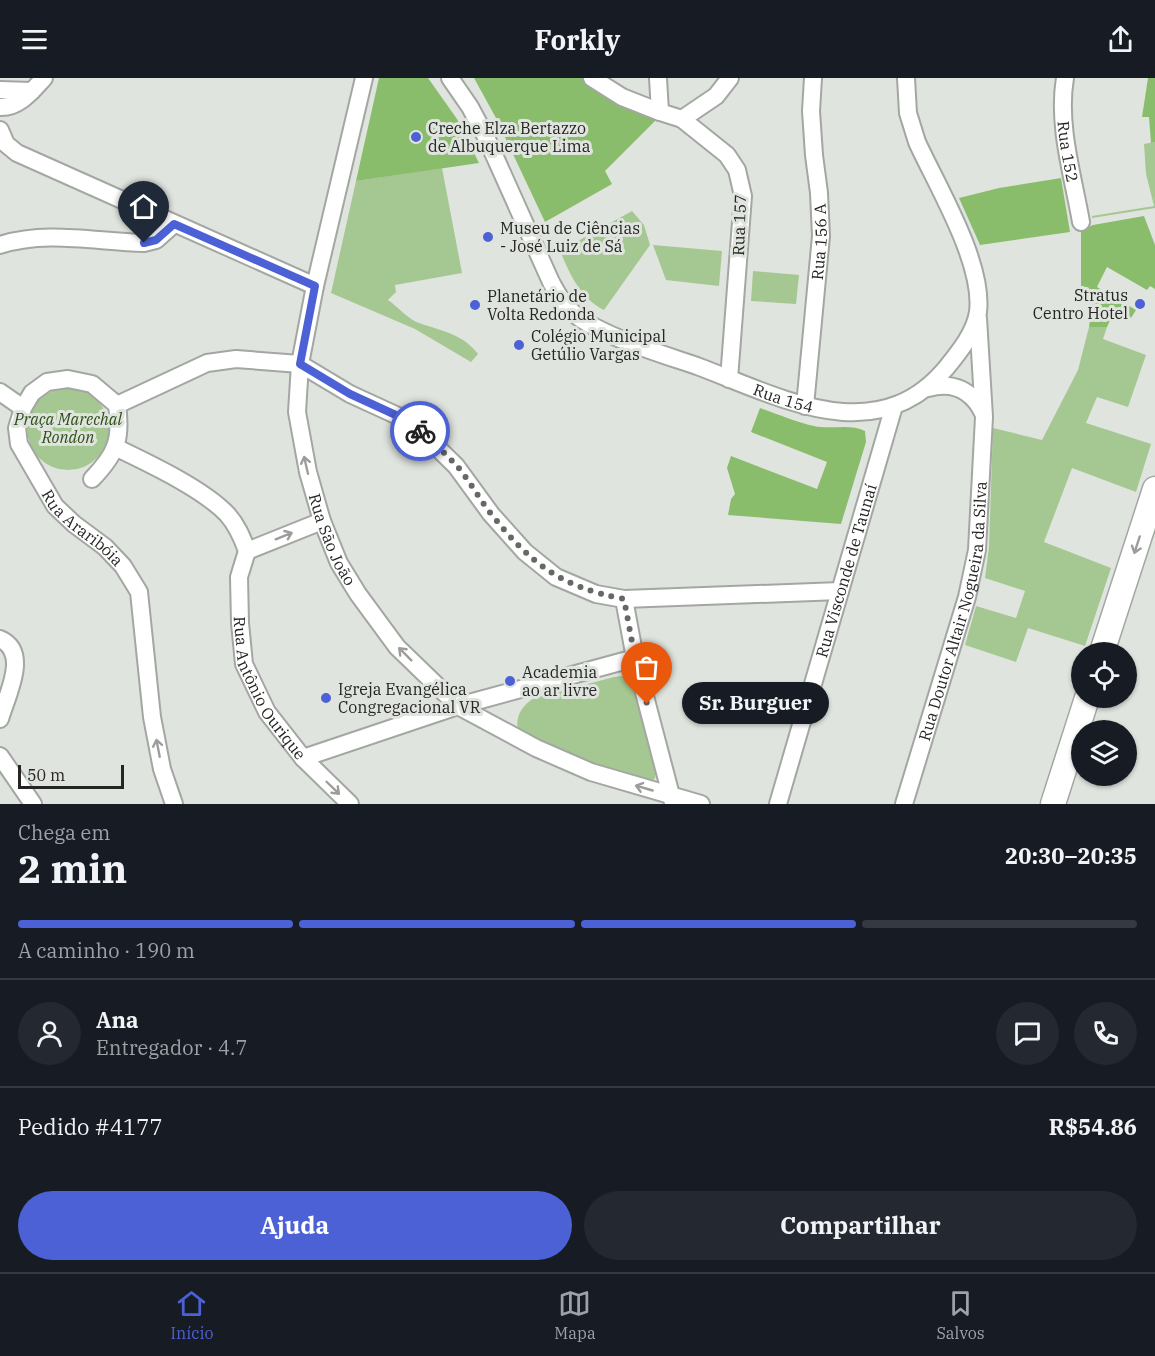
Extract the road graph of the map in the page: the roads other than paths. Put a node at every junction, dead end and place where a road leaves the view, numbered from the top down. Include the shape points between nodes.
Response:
1 (364, 78) edge
2 (450, 78) edge
3 (592, 78) edge
4 (658, 78) edge
5 (729, 78) edge
6 (813, 78) edge
7 (906, 78) edge
8 (1065, 78) edge
9 (38, 84) edge
10 (0, 90) edge
11 (0, 107) edge
12 (660, 112) junction
13 (682, 119) junction
14 (0, 130) edge
15 (1082, 222) dead end
16 (174, 224) junction
17 (0, 245) edge
18 (315, 286) junction
19 (978, 312) junction
20 (300, 364) junction
21 (729, 379) junction
22 (928, 388) junction
23 (0, 392) edge
24 (117, 405) junction
25 (805, 406) junction
26 (894, 406) junction
27 (23, 408) junction
28 (984, 417) junction
29 (115, 447) junction
30 (92, 478) dead end
31 (1155, 489) edge
32 (322, 521) junction
33 (247, 551) junction
34 (840, 591) junction
35 (624, 599) junction
36 (0, 639) edge
37 (1105, 642) edge
38 (635, 658) junction
39 (458, 706) junction
40 (1085, 708) edge
41 (0, 719) edge
42 (0, 756) edge
43 (303, 758) junction
44 (672, 800) edge
45 (33, 804) edge
46 (174, 804) edge
47 (350, 804) edge
48 (701, 804) edge
49 (778, 804) edge
50 (904, 804) edge
51 (1053, 804) edge

1 - 18 street, Rua São João
2 - 21 street, Rua 154 via 486,137 551,282 569,309 594,327
3 - 12 street, Rua 157 via 622,97
4 - 12 street
5 - 13 street via 716,96
6 - 25 street, Rua 156 A via 811,111 821,236
7 - 19 street, Rua 154 via 910,123 969,258
8 - 15 street, Rua 152 via 1063,118
9 - 10 street
9 - 11 street via 18,103
12 - 13 street, Rua 157
13 - 21 street, Rua 157 via 727,155 737,170 743,196
14 - 16 street via 6,144 17,153
16 - 17 street via 156,240 144,243 50,238 19,239
16 - 18 street
18 - 20 street, Rua São João
19 - 22 street, Rua 154 via 963,345
19 - 28 street, Rua Doutor Altair Nogueira da Silva
20 - 24 street via 236,359 207,363
32 -> 20 street, Rua São João via 300,437
20 - 35 street via 350,394 411,422 456,466 525,552 556,577 596,594
21 - 25 street, Rua 154
22 - 26 street, Rua 154
22 - 28 street via 945,385 963,389 977,401
23 - 27 street
24 - 27 street via 92,384 68,379 47,382 32,393
24 - 29 street
25 - 26 street, Rua 154 via 853,413
26 - 34 street, Rua Visconde de Taunaí
46 -> 27 street, Rua Araribóia via 162,769 152,717 139,592 105,547 55,506 19,444 17,428
28 - 50 street, Rua Doutor Altair Nogueira da Silva via 980,525 973,573
29 - 30 street via 111,459
29 - 33 street via 210,499 228,515
31 -> 37 main road
33 -> 32 street
39 -> 32 street, Rua São João via 398,647 358,594 339,563
33 - 43 street, Rua Antônio Ourique via 239,576 244,664 267,712
34 - 35 street
34 - 49 street, Rua Visconde de Taunaí
35 - 38 street
36 - 41 street via 14,650 16,663
38 - 39 street
38 - 44 street
39 - 43 street
44 -> 39 street, Rua São João via 536,748
40 - 51 main road
42 - 45 street
43 -> 47 street, Rua Antônio Ourique
44 - 48 street, Rua São João

